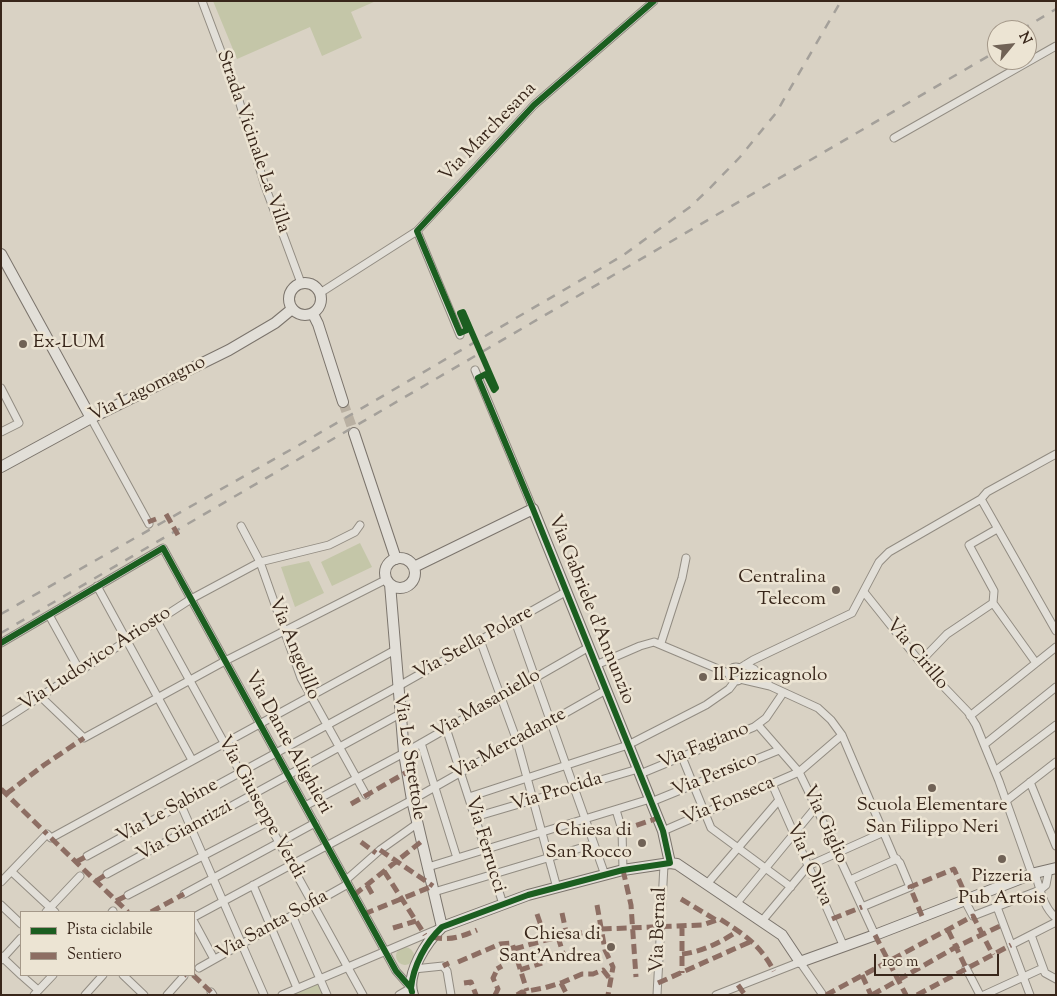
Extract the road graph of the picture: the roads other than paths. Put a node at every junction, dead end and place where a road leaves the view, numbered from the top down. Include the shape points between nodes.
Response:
1 (202, 1) edge
2 (654, 1) edge
3 (1056, 46) edge
4 (894, 138) dead end
5 (417, 231) junction
6 (2, 259) edge
7 (301, 284) junction
8 (320, 293) junction
9 (292, 309) junction
10 (313, 314) junction
11 (460, 335) dead end
12 (475, 370) dead end
13 (1, 388) edge
14 (343, 402) tunnel mouth
15 (92, 418) junction
16 (1, 432) edge
17 (354, 433) tunnel mouth
18 (1056, 454) edge
19 (2, 465) edge
20 (980, 499) junction
21 (533, 508) junction
22 (149, 524) dead end
23 (360, 524) dead end
24 (241, 526) dead end
25 (997, 529) junction
26 (686, 558) dead end
27 (396, 559) junction
28 (260, 562) junction
29 (414, 567) junction
30 (388, 581) junction
31 (97, 586) junction
32 (566, 591) junction
33 (864, 592) junction
34 (191, 599) junction
35 (993, 603) junction
36 (49, 615) junction
37 (157, 621) junction
38 (515, 621) junction
39 (284, 631) junction
40 (1056, 631) edge
41 (127, 640) junction
42 (480, 640) junction
43 (1, 643) edge
44 (661, 643) junction
45 (589, 647) junction
46 (1056, 647) edge
47 (395, 650) junction
48 (225, 661) junction
49 (920, 662) junction
50 (1036, 663) junction
51 (596, 665) junction
52 (742, 667) junction
53 (80, 671) junction
54 (730, 674) junction
55 (535, 678) junction
56 (190, 680) junction
57 (738, 680) junction
58 (770, 686) junction
59 (397, 687) junction
60 (1056, 687) edge
61 (606, 690) junction
62 (783, 693) junction
63 (40, 696) junction
64 (311, 696) junction
65 (501, 697) junction
66 (158, 698) junction
67 (1, 712) edge
68 (400, 714) junction
69 (970, 716) junction
70 (4, 720) edge
71 (551, 722) junction
72 (260, 725) junction
73 (327, 725) junction
74 (758, 725) junction
75 (1056, 725) edge
76 (446, 728) junction
77 (842, 735) junction
78 (517, 741) junction
79 (224, 743) junction
80 (421, 743) junction
81 (985, 744) junction
82 (628, 745) junction
83 (339, 747) junction
84 (779, 750) junction
85 (276, 753) junction
86 (404, 753) junction
87 (682, 757) junction
88 (192, 760) junction
89 (1056, 762) edge
90 (566, 765) junction
91 (639, 771) junction
92 (995, 771) junction
93 (240, 772) junction
94 (461, 772) junction
95 (799, 772) junction
96 (288, 775) junction
97 (357, 778) junction
98 (527, 778) junction
99 (1030, 782) junction
100 (772, 784) junction
101 (694, 785) junction
102 (435, 787) junction
103 (574, 788) junction
104 (253, 795) junction
105 (366, 795) dead end
106 (469, 796) junction
107 (412, 800) junction
108 (533, 800) junction
109 (779, 800) junction
110 (651, 801) junction
111 (1006, 801) junction
112 (181, 805) junction
113 (305, 806) junction
114 (816, 807) junction
115 (616, 810) junction
116 (705, 813) junction
117 (476, 817) junction
118 (586, 819) junction
119 (268, 822) junction
120 (315, 823) junction
121 (418, 823) junction
122 (191, 829) junction
123 (663, 831) junction
124 (542, 832) junction
125 (884, 832) junction
126 (794, 834) junction
127 (279, 843) junction
128 (594, 844) junction
129 (327, 845) junction
130 (1056, 846) edge
131 (737, 848) junction
132 (486, 850) junction
133 (837, 852) junction
134 (87, 856) dead end
135 (203, 856) junction
136 (457, 858) junction
137 (549, 858) junction
138 (895, 858) junction
139 (667, 864) junction
140 (291, 865) junction
141 (808, 866) junction
142 (428, 867) junction
143 (765, 869) junction
144 (1053, 869) edge
145 (623, 870) junction
146 (12, 872) junction
147 (108, 874) dead end
148 (493, 874) junction
149 (1034, 874) junction
150 (605, 875) junction
151 (80, 876) dead end
152 (213, 879) junction
153 (850, 880) junction
154 (1, 882) edge
155 (347, 882) junction
156 (707, 884) junction
157 (253, 885) junction
158 (791, 887) junction
159 (557, 888) junction
160 (1040, 890) junction
161 (434, 892) junction
162 (184, 894) dead end
163 (128, 895) dead end
164 (964, 899) junction
165 (223, 901) junction
166 (313, 903) junction
167 (503, 904) junction
168 (736, 904) junction
169 (1, 905) edge
170 (862, 907) junction
171 (997, 907) junction
172 (51, 911) edge
173 (292, 915) junction
174 (195, 916) edge
175 (1056, 920) edge
176 (762, 921) junction
177 (20, 923) edge
178 (195, 924) edge
179 (271, 927) junction
180 (442, 927) junction
181 (874, 936) junction
182 (1031, 936) junction
183 (20, 939) edge
184 (241, 944) junction
185 (1011, 945) junction
186 (844, 947) junction
187 (385, 952) junction
188 (2, 958) edge
189 (214, 959) junction
190 (800, 962) junction
191 (348, 967) junction
192 (199, 968) dead end
193 (966, 968) dead end
194 (1043, 968) junction
195 (414, 969) junction
196 (20, 974) edge
197 (22, 976) edge
198 (52, 976) edge
199 (102, 976) edge
200 (124, 976) edge
201 (184, 976) dead end
202 (1023, 977) junction
203 (320, 979) junction
204 (1056, 979) edge
205 (297, 988) junction
206 (412, 991) edge
207 (36, 993) edge
208 (85, 995) edge
209 (144, 995) edge
210 (167, 995) edge
211 (264, 995) edge
212 (282, 995) edge
213 (327, 995) edge
214 (363, 995) edge
215 (399, 995) edge
216 (451, 995) edge
217 (657, 995) edge
218 (716, 995) edge
219 (822, 995) edge
220 (980, 995) edge
221 (984, 995) edge
222 (1030, 995) edge

1 - 7 street, Strada Vicinale La Villa
2 - 5 street, Via Marchesana via 534,105
3 - 4 street
5 - 8 street
5 - 11 street
6 - 15 main road
7 - 8 main road via 310,284
7 - 9 main road via 288,299
8 - 10 main road via 320,307
9 - 10 main road via 299,315
9 - 15 main road, Via Lagomagno via 229,350
10 - 14 main road
12 - 21 street, Via Gabriele d'Annunzio
13 - 16 street via 19,422
15 - 19 main road, Via Lagomagno
15 - 22 street
17 - 27 main road
18 - 20 street
20 - 25 street
20 - 33 street via 884,556
21 - 29 main road
21 - 32 main road, Via Gabriele d'Annunzio
23 - 28 street, Via Ludovico Ariosto via 355,532 329,545
24 - 28 street, Via Angelillo
25 - 35 street via 969,546 994,591
25 - 40 street
26 - 44 street
27 - 29 main road via 406,560
27 - 30 main road via 386,570
28 - 34 street, Via Ludovico Ariosto
28 - 39 street, Via Angelillo
29 - 30 main road via 414,580 407,586 399,588
30 - 39 street
30 - 47 main road, Via Le Strettole
31 - 34 street, Via Dante Alighieri via 162,548
31 - 36 street
31 - 41 street
32 - 38 street, Via Stella Polare
32 - 45 main road, Via Gabriele d'Annunzio
33 - 49 street, Via Cirillo
33 - 52 street via 852,613
34 - 37 street, Via Ludovico Ariosto
34 - 48 street, Via Dante Alighieri
35 - 49 street via 947,634
35 - 50 street
36 - 43 street
36 - 53 street
37 - 41 street, Via Ludovico Ariosto
37 - 56 street, Via Giuseppe Verdi
38 - 42 street, Via Stella Polare
38 - 55 street
39 - 48 street
39 - 64 street, Via Angelillo
41 - 53 street, Via Ludovico Ariosto
41 - 66 street
42 - 59 street, Via Stella Polare
42 - 65 street
44 - 51 street via 649,643
44 - 54 street
45 - 51 main road, Via Gabriele d'Annunzio
45 - 55 street, Via Masaniello
46 - 50 street
47 - 59 main road, Via Le Strettole
47 - 64 street
48 - 56 street
48 - 72 street, Via Dante Alighieri
49 - 69 street, Via Cirillo
50 - 69 street
51 - 61 main road, Via Gabriele d'Annunzio
52 - 54 street via 733,668
52 - 57 street via 743,673
52 - 58 street via 754,669
53 - 63 street, Via Ludovico Ariosto
54 - 57 street
55 - 65 street, Via Masaniello
55 - 71 street
56 - 66 street
56 - 79 street, Via Giuseppe Verdi
57 - 58 street
57 - 82 street via 706,705
58 - 62 street
59 - 68 main road, Via Le Strettole
59 - 73 street, Via Stella Polare
60 - 81 street
61 - 71 street, Via Mercadante
61 - 82 main road, Via Gabriele d'Annunzio
62 - 74 street, Via Fagiano
62 - 77 street via 818,708
63 - 66 street via 84,738
63 - 70 street, Via Ludovico Ariosto
64 - 72 street
64 - 73 street, Via Angelillo
65 - 76 street, Via Masaniello
65 - 78 street
66 - 88 street
67 - 70 street
68 - 83 street, Via Gianrizzi
68 - 86 main road, Via Le Strettole
69 - 81 street, Via Cirillo
71 - 78 street, Via Mercadante
71 - 90 street
72 - 79 street
72 - 85 street, Via Dante Alighieri
73 - 83 street, Via Angelillo
73 - 85 street, Via Stella Polare
74 - 84 street, Via Giglio
74 - 87 street, Via Fagiano
75 - 92 street
76 - 80 street, Via Masaniello
76 - 94 street, Via Ferrucci
77 - 95 street, Via Fonseca
77 - 125 street
78 - 94 street, Via Mercadante
78 - 98 street
79 - 88 street
79 - 93 street, Via Giuseppe Verdi
80 - 86 street, Via Masaniello
80 - 102 street
81 - 92 street, Via Cirillo
82 - 90 street
82 - 91 main road, Via Gabriele d'Annunzio
83 - 96 street, Via Gianrizzi
83 - 97 street, Via Angelillo
84 - 95 street, Via Giglio
84 - 101 street, Via Persico
85 - 93 street, Via Le Sabine
85 - 96 street, Via Dante Alighieri
86 - 97 street, Via Masaniello
86 - 107 main road, Via Le Strettole
87 - 91 street, Via Fagiano
87 - 101 street
88 - 146 street via 49,836
89 - 99 street
90 - 98 street
90 - 103 street
91 - 103 street, Via Procida
91 - 110 main road, Via Gabriele d'Annunzio
92 - 111 street, Via Cirillo
93 - 104 street, Via Giuseppe Verdi
93 - 112 street, Via Le Sabine
94 - 102 street, Via Mercadante
94 - 106 street, Via Ferrucci
95 - 100 street, Via Fonseca
95 - 114 street, Via Giglio
96 - 104 street, Via Gianrizzi
96 - 113 street, Via Dante Alighieri
97 - 105 street, Via Angelillo
97 - 113 street, Via Masaniello
98 - 106 street
98 - 108 street
99 - 111 street
99 - 130 street
100 - 109 street, Via I Oliva
100 - 116 street, Via Fonseca
101 - 110 street, Via Persico
101 - 116 street
102 - 107 street, Via Mercadante
102 - 136 street
103 - 108 street, Via Procida
103 - 118 street
104 - 119 street, Via Giuseppe Verdi
104 - 122 street, Via Gianrizzi
106 - 117 street, Via Ferrucci
107 - 121 main road, Via Le Strettole
107 - 129 street, Via Mercadante
108 - 117 street, Via Procida
108 - 124 street
109 - 126 street, Via I Oliva
109 - 131 street
110 - 115 street, Via Persico
110 - 123 main road, Via Gabriele d'Annunzio
111 - 149 street, Via Cirillo
112 - 122 street
112 - 134 street, Via Le Sabine
113 - 120 street, Via Dante Alighieri
114 - 126 street
114 - 133 street, Via Giglio
115 - 118 street, Via Persico
115 - 145 street via 622,830
116 - 123 street, Via Fonseca
116 - 131 street via 711,828
117 - 132 street, Via Ferrucci
118 - 124 street, Via Persico
118 - 128 street
119 - 127 street, Via Giuseppe Verdi
119 - 135 street
120 - 127 street
120 - 129 street, Via Dante Alighieri
121 - 142 main road, Via Le Strettole
121 - 155 street, Via Santa Sofia via 376,853
122 - 135 street
122 - 147 street, Via Gianrizzi
123 - 139 main road, Via Gabriele d'Annunzio
124 - 132 street, Via Persico
124 - 137 street
125 - 133 street
125 - 138 street
126 - 141 street, Via I Oliva
126 - 143 street
127 - 140 street, Via Giuseppe Verdi
127 - 152 street
128 - 137 street
128 - 150 street
129 - 140 street, Via Mercadante
129 - 155 street, Via Dante Alighieri
131 - 143 street
131 - 156 street
132 - 136 street, Via Persico
132 - 148 street, Via Ferrucci
133 - 141 street
133 - 153 street, Via Giglio
135 - 152 street
135 - 163 street
136 - 142 street, Via Persico
137 - 148 street
137 - 159 street
138 - 153 street
138 - 170 street via 910,887
139 - 145 main road
139 - 156 main road via 676,864
139 - 217 street, Via Bernal
140 - 157 street, Via Mercadante
140 - 166 street, Via Giuseppe Verdi
141 - 158 street
141 - 186 street, Via I Oliva
142 - 161 main road, Via Le Strettole
143 - 158 street
143 - 168 street
144 - 149 main road
144 - 160 street
145 - 150 main road
146 - 154 street
146 - 172 street
148 - 161 street
148 - 167 street, Via Ferrucci
149 - 160 street, Via Cirillo
149 - 164 main road
150 - 159 main road
151 - 172 street
152 - 162 street
152 - 165 street
153 - 170 street, Via Giglio
155 - 166 street, Via Santa Sofia
155 - 187 street, Via Dante Alighieri
156 - 168 main road
157 - 165 street, Via Mercadante
157 - 179 street
158 - 176 street
159 - 167 main road
160 - 171 street
160 - 175 street, Via Cirillo
161 - 180 main road, Via Le Strettole
164 - 171 street via 973,916
164 - 181 main road
165 - 174 street, Via Mercadante
165 - 184 street
166 - 173 street, Via Santa Sofia
166 - 191 street, Via Giuseppe Verdi
167 - 180 main road
168 - 176 main road
169 - 177 street
170 - 181 street, Via Giglio
171 - 185 street
173 - 179 street, Via Santa Sofia
173 - 203 street
175 - 182 street
176 - 190 main road via 782,935
178 - 189 street
179 - 184 street, Via Santa Sofia
179 - 205 street
180 - 187 street
180 - 195 main road via 432,937
181 - 186 main road
182 - 185 street
182 - 194 street
183 - 188 street
184 - 189 street, Via Santa Sofia
184 - 211 street
185 - 202 street
186 - 190 main road
187 - 191 street
187 - 206 street, Via Dante Alighieri
188 - 196 street
189 - 192 street, Via Santa Sofia
190 - 218 street
190 - 219 street
191 - 203 street
191 - 214 street, Via Giuseppe Verdi
193 - 220 street
194 - 202 street
194 - 204 street via 1045,974
195 - 206 main road
195 - 216 street via 443,966 447,971
197 - 207 street
198 - 207 street
199 - 208 street
200 - 209 street
201 - 210 street
202 - 221 street
202 - 222 street
203 - 205 street
203 - 213 street
205 - 212 street
206 - 215 street

